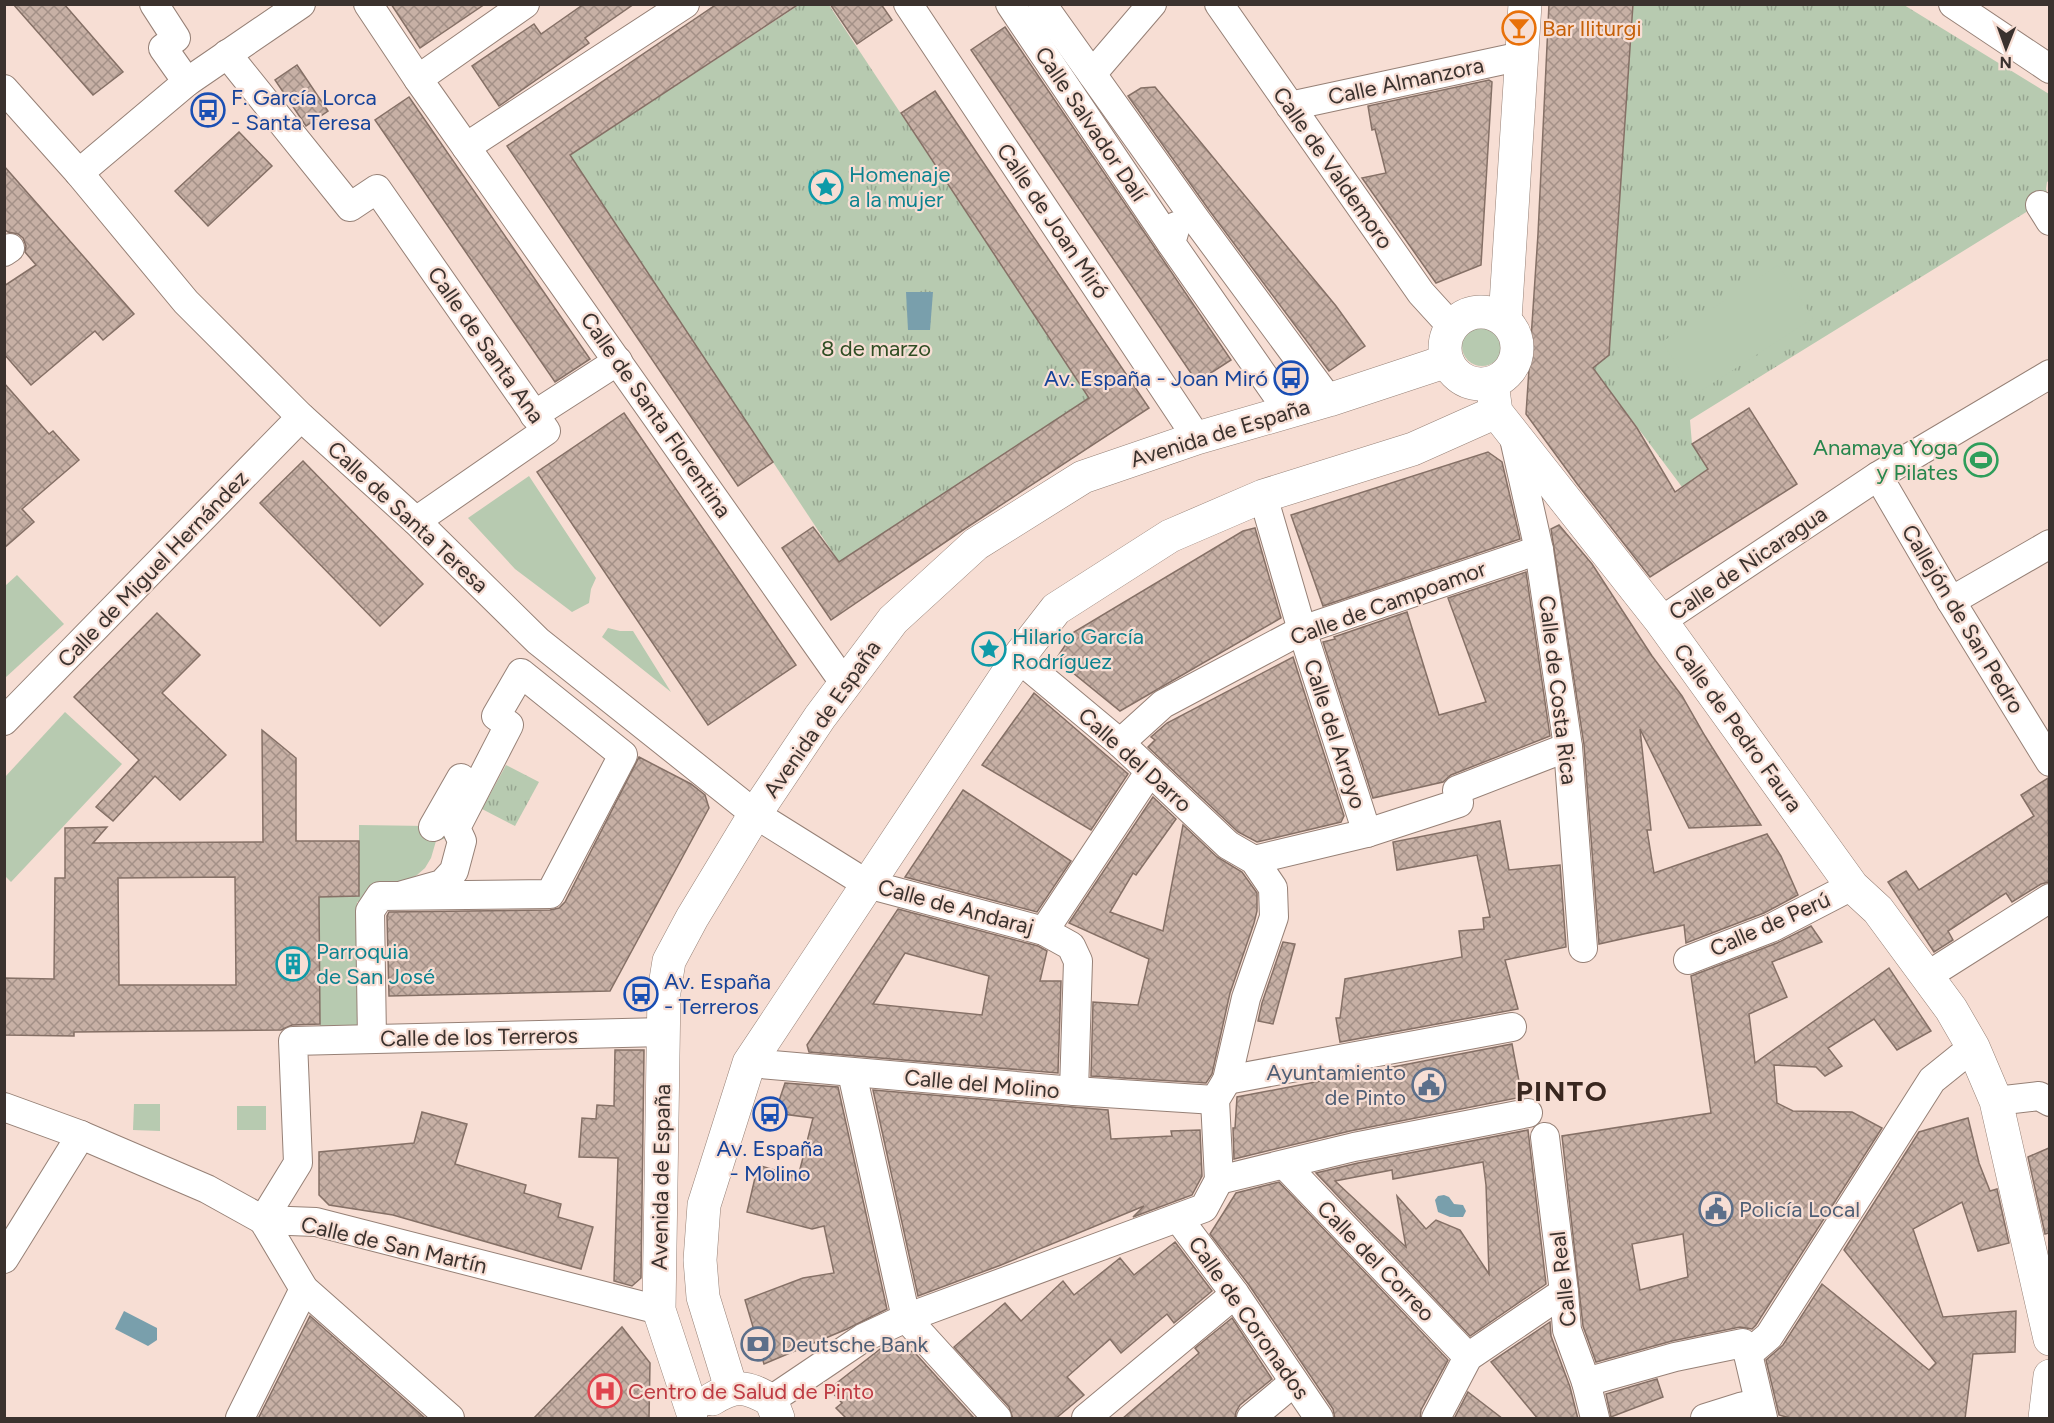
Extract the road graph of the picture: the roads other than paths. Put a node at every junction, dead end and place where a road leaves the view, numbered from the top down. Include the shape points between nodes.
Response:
1 (154, 4) edge
2 (301, 4) edge
3 (368, 4) edge
4 (685, 4) edge
5 (1010, 4) edge
6 (1042, 4) edge
7 (1152, 4) edge
8 (1219, 4) edge
9 (1525, 4) edge
10 (1953, 4) edge
11 (518, 6) edge
12 (922, 11) edge
13 (227, 54) junction
14 (1522, 56) junction
15 (2049, 69) edge
16 (1092, 74) junction
17 (418, 79) junction
18 (187, 82) junction
19 (4, 89) edge
20 (1290, 106) junction
21 (466, 147) junction
22 (79, 173) junction
23 (1183, 202) junction
24 (1171, 243) junction
25 (1505, 320) junction
26 (1452, 327) junction
27 (1447, 361) junction
28 (618, 362) junction
29 (2049, 374) edge
30 (1329, 400) junction
31 (1501, 410) junction
32 (1288, 411) junction
33 (534, 415) junction
34 (301, 417) junction
35 (1197, 438) junction
36 (1878, 476) junction
37 (1263, 496) junction
38 (416, 521) junction
39 (2049, 544) edge
40 (1539, 550) junction
41 (1951, 601) junction
42 (1661, 621) junction
43 (1302, 630) junction
44 (1018, 658) junction
45 (845, 684) junction
46 (496, 716) junction
47 (4, 721) edge
48 (1120, 743) junction
49 (1568, 747) junction
50 (2049, 762) edge
51 (1150, 771) junction
52 (756, 814) junction
53 (433, 827) dead end
54 (1367, 833) junction
55 (1254, 860) junction
56 (867, 884) junction
57 (1852, 886) junction
58 (403, 895) junction
59 (2049, 898) edge
60 (1044, 931) junction
61 (1583, 948) dead end
62 (1688, 960) dead end
63 (1926, 976) junction
64 (1512, 1027) dead end
65 (664, 1032) junction
66 (372, 1039) junction
67 (1973, 1047) junction
68 (749, 1064) junction
69 (852, 1073) junction
70 (1221, 1090) junction
71 (1074, 1091) junction
72 (1996, 1101) junction
73 (2049, 1102) edge
74 (4, 1107) edge
75 (1528, 1113) dead end
76 (81, 1135) junction
77 (1545, 1137) dead end
78 (1285, 1165) junction
79 (1219, 1180) junction
80 (1178, 1218) junction
81 (263, 1220) junction
82 (4, 1259) edge
83 (304, 1289) junction
84 (1564, 1293) junction
85 (1234, 1294) junction
86 (659, 1310) junction
87 (906, 1318) junction
88 (2049, 1339) edge
89 (1746, 1348) junction
90 (1468, 1357) junction
91 (2049, 1376) edge
92 (1294, 1382) junction
93 (1586, 1382) junction
94 (731, 1388) junction
95 (1761, 1411) edge
96 (691, 1414) edge
97 (777, 1414) edge
98 (240, 1419) edge
99 (450, 1419) edge
100 (997, 1419) edge
101 (1086, 1419) edge
102 (1251, 1419) edge
103 (1319, 1419) edge
104 (1436, 1419) edge
105 (1595, 1419) edge
106 (1705, 1419) edge
107 (2044, 1419) edge

1 - 18 street via 176,38 163,48
2 - 13 street
3 - 17 street, Calle de Santa Florentina
4 - 21 street
5 - 24 street, Calle Salvador Dalí
6 - 16 street, Calle Salvador Dalí
7 - 16 street
8 - 20 street, Calle de Valdemoro
9 - 14 street
10 - 15 street
11 - 17 street
12 - 35 street, Calle de Joan Miró
13 - 18 street
13 - 33 street, Calle de Santa Ana via 350,207 377,189
14 - 20 street, Calle Almanzora
14 - 25 street
16 - 23 street, Calle Salvador Dalí
17 - 21 street, Calle de Santa Florentina
18 - 22 street
19 - 22 street, Calle de Santa Teresa
20 - 26 street, Calle de Valdemoro via 1421,293
21 - 28 street, Calle de Santa Florentina
22 - 34 street, Calle de Santa Teresa via 186,302
23 - 24 street, Calle Salvador Dalí
23 - 30 street, Calle Salvador Dalí
24 - 32 street, Calle Salvador Dalí
25 - 26 street via 1494,314 1473,313
25 - 31 street, Avenida de España via 1516,335 1518,347
26 - 27 street via 1446,340
27 - 30 street, Avenida de España
27 - 31 street via 1464,380 1479,385
28 - 33 street
28 - 45 street, Calle de Santa Florentina
29 - 36 street, Calle de Nicaragua
30 - 32 street, Avenida de España
31 - 37 street, Avenida de España via 1413,449
31 - 40 street, Calle de Costa Rica
31 - 42 street, Calle de Pedro Faura
32 - 35 street, Avenida de España
33 - 38 street, Calle de Santa Ana via 546,431
34 - 38 street, Calle de Santa Teresa
34 - 47 street, Calle de Miguel Hernández
35 - 45 street, Avenida de España via 1083,477 976,544 893,620
36 - 41 street, Callejón de San Pedro
36 - 42 street, Calle de Nicaragua
37 - 43 street, Calle del Arroyo
37 - 44 street, Avenida de España via 1170,536 1056,609
38 - 52 street, Calle de Santa Teresa via 538,641
39 - 41 street
40 - 43 street, Calle de Campoamor
40 - 49 street, Calle de Costa Rica
41 - 50 street, Callejón de San Pedro
42 - 57 street, Calle de Pedro Faura
43 - 48 street, Calle de Campoamor via 1162,704
43 - 54 street, Calle del Arroyo
44 - 48 street, Calle del Darro
44 - 56 street, Avenida de España
45 - 52 street, Avenida de España
46 - 53 street
46 - 58 street via 509,725 456,828 462,841 454,871 442,884
46 - 58 street via 521,673 622,755 550,894
48 - 51 street, Calle del Darro
49 - 54 street via 1457,790 1459,803
49 - 61 street, Calle de Costa Rica
51 - 55 street, Calle del Darro via 1228,845
51 - 60 street
52 - 56 street, Calle de Santa Teresa
52 - 65 street, Avenida de España via 669,961
54 - 55 street
55 - 70 street via 1274,888 1274,916
56 - 60 street, Calle de Andaraj
56 - 68 street, Avenida de España
57 - 62 street, Calle de Perú via 1771,928
57 - 63 street, Calle de Pedro Faura via 1878,910
58 - 66 street via 380,896 367,906
59 - 63 street
60 - 71 street, Calle de Andaraj via 1071,946 1078,961
63 - 67 street, Calle de Pedro Faura via 1952,1009
64 - 70 street, Calle del Molino
65 - 66 street, Calle de los Terreros
65 - 86 street, Avenida de España
66 - 81 street, Calle de los Terreros via 293,1041 298,1163
67 - 72 street, Calle de Pedro Faura
67 - 89 street via 1932,1080 1769,1336
68 - 69 street, Calle del Molino
68 - 94 street, Avenida de España via 704,1205 700,1260 703,1298
69 - 71 street, Calle del Molino
69 - 87 street
70 - 71 street, Calle del Molino
70 - 79 street
72 - 73 street via 2039,1096
72 - 88 street, Calle de Pedro Faura
74 - 76 street, Calle de San Martín
75 - 78 street via 1354,1147
76 - 81 street, Calle de San Martín via 207,1189
76 - 82 street
77 - 84 street, Calle Real
78 - 79 street
78 - 90 street, Calle del Correo
79 - 80 street via 1204,1208
80 - 85 street, Calle de Coronados
80 - 87 street
81 - 83 street
81 - 86 street, Calle de San Martín via 315,1222
83 - 98 street
83 - 99 street
84 - 90 street
84 - 93 street, Calle Real via 1567,1330
85 - 92 street, Calle de Coronados
85 - 101 street
86 - 96 street, Avenida de España
87 - 97 street via 863,1338
87 - 100 street
89 - 93 street via 1675,1357
89 - 95 street
90 - 104 street
91 - 107 street
92 - 102 street
92 - 103 street, Calle de Coronados
93 - 105 street, Calle Real
94 - 96 street
94 - 97 street via 753,1390
95 - 106 street via 1740,1407

